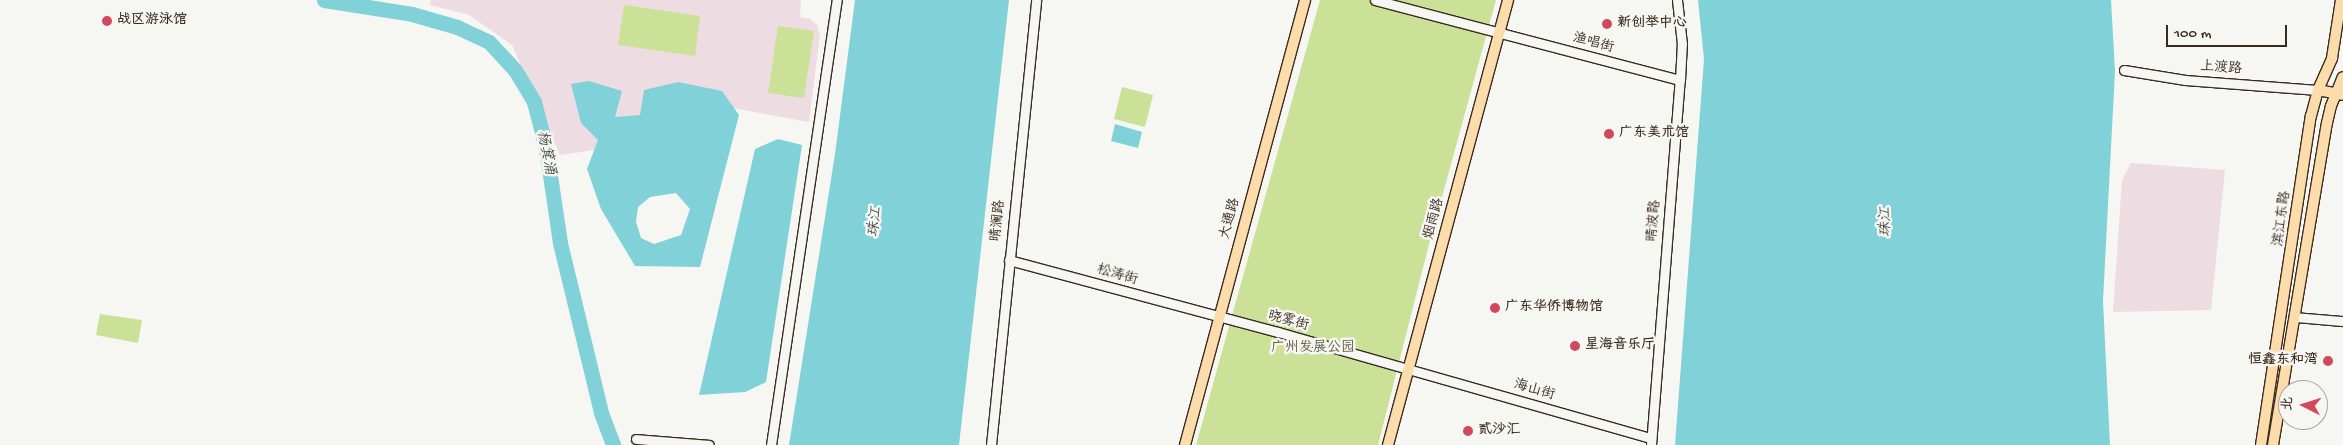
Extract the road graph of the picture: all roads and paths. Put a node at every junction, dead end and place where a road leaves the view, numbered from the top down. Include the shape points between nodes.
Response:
1 (837, 0) edge
2 (1036, 0) edge
3 (1305, 0) edge
4 (1375, 0) edge
5 (1508, 0) edge
6 (1677, 0) edge
7 (2341, 0) edge
8 (1500, 34) junction
9 (2124, 70) dead end
10 (1680, 80) junction
11 (2341, 88) edge
12 (2318, 90) junction
13 (1009, 260) junction
14 (2295, 317) junction
15 (1218, 318) junction
16 (2343, 321) edge
17 (1408, 369) junction
18 (636, 439) dead end
19 (1651, 441) edge
20 (709, 445) edge
21 (771, 445) edge
22 (991, 445) edge
23 (1185, 445) edge
24 (1388, 445) edge
25 (2262, 445) edge
26 (2273, 445) edge

1 - 21 street
2 - 13 street, 晴澜路
3 - 15 main road, 大通路
4 - 8 street, 渔唱街
5 - 8 main road, 烟雨路
6 - 10 street, 晴波路 via 1682,44
7 - 12 main road, 滨江东路 via 2332,58
8 - 10 street, 渔唱街
8 - 17 main road, 烟雨路
9 - 12 street, 上渡路 via 2185,80
10 - 19 street, 晴波路
11 - 12 main road, 上渡路
11 - 14 main road, 滨江东路 via 2327,123
12 - 25 main road, 滨江东路 via 2310,124
13 - 15 street, 松涛街
13 - 22 street, 晴澜路
14 - 16 street
14 - 26 main road, 滨江东路
15 - 17 street, 晓雾街
15 - 23 main road, 大通路
17 - 19 street, 海山街
17 - 24 main road, 烟雨路
18 - 20 street

